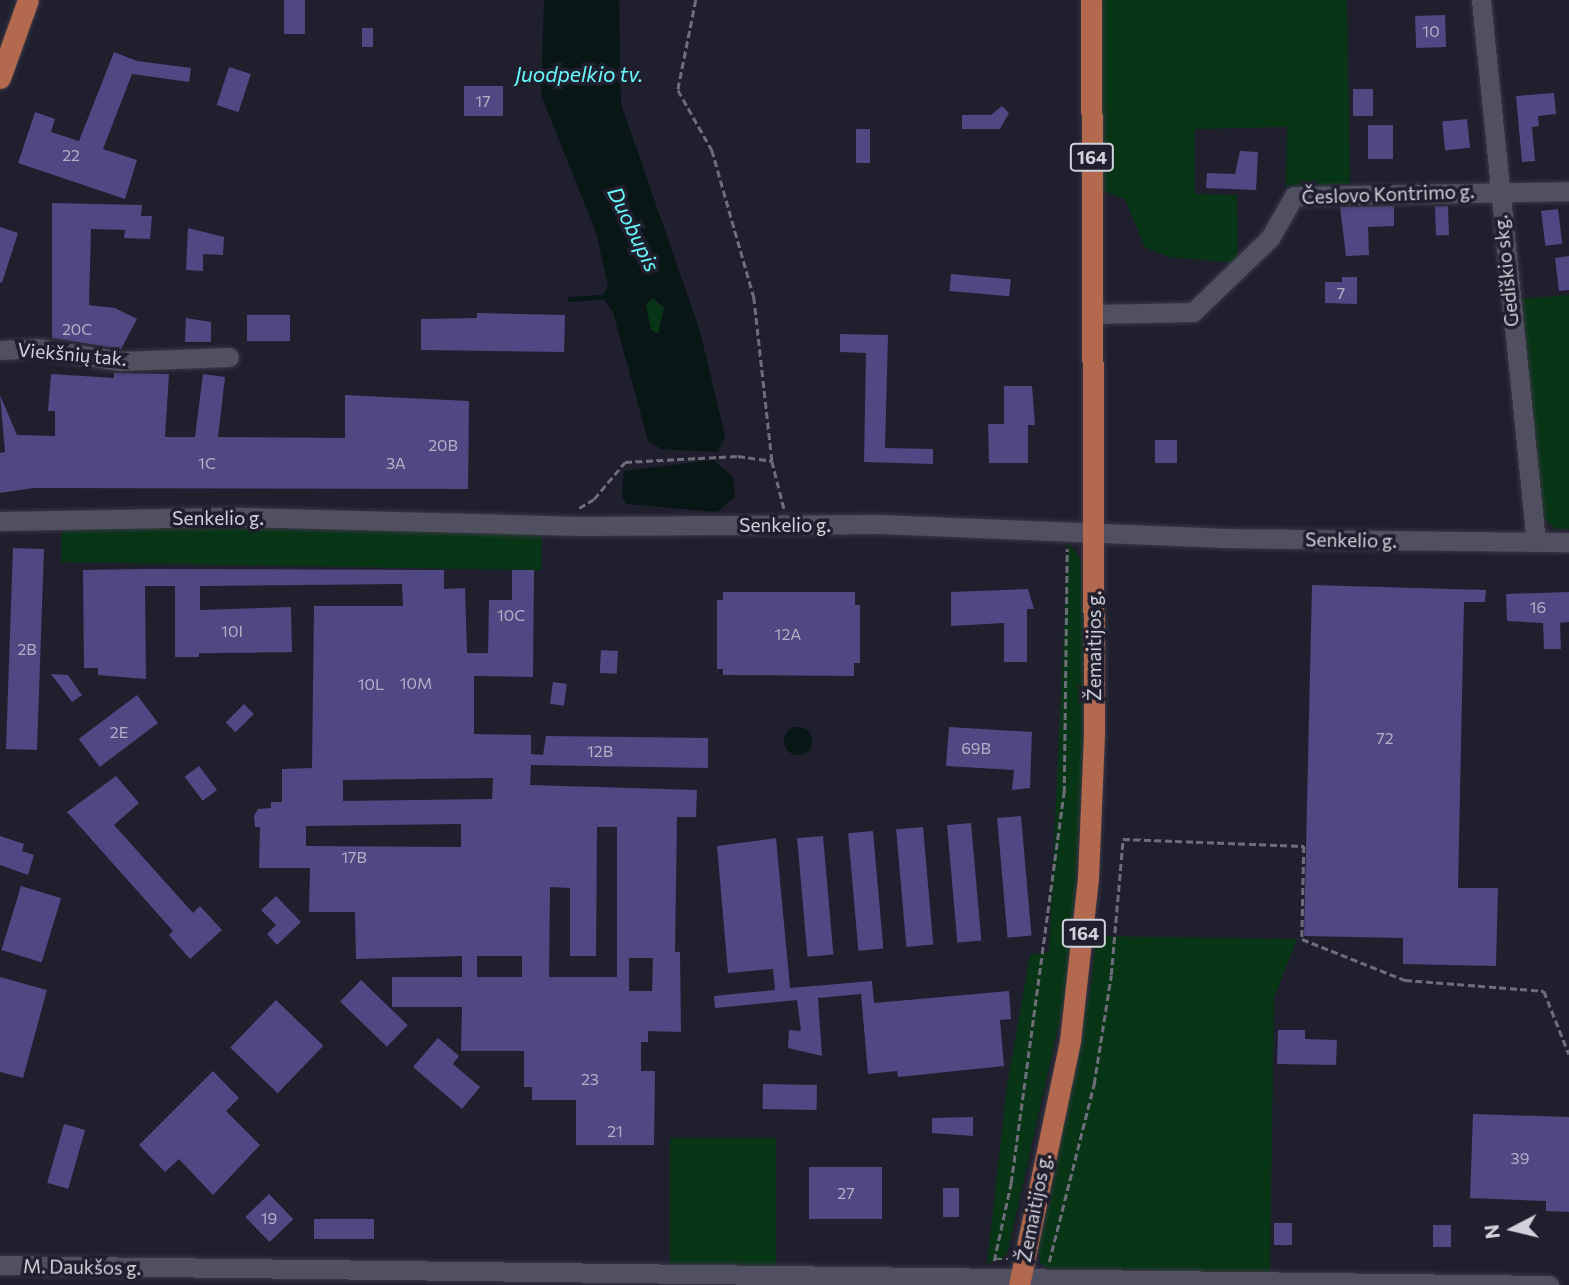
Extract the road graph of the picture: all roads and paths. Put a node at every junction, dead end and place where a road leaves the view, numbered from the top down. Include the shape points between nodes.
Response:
1 (28, 0) edge
2 (696, 0) edge
3 (1091, 0) edge
4 (1481, 0) edge
5 (0, 78) edge
6 (1498, 190) junction
7 (1569, 191) edge
8 (1093, 314) junction
9 (0, 350) edge
10 (229, 357) dead end
11 (772, 461) junction
12 (579, 508) dead end
13 (0, 521) edge
14 (785, 525) junction
15 (1067, 533) junction
16 (1094, 534) junction
17 (1536, 542) junction
18 (1569, 542) edge
19 (1569, 1054) edge
20 (0, 1265) edge
21 (266, 1277) edge
22 (992, 1278) junction
23 (1045, 1279) junction
24 (1019, 1282) edge
25 (1549, 1285) edge

1 - 5 main road
2 - 11 path via 678,90 712,150 754,297
3 - 8 main road, Žemaitijos g. / 164
4 - 6 street, Gediškio skg.
6 - 7 street, Česlovo Kontrimo g.
6 - 8 street, Česlovo Kontrimo g. via 1294,196 1270,239 1193,312
6 - 17 street, Gediškio skg.
8 - 16 main road, Žemaitijos g. / 164
9 - 10 street, Viekšnių tak. via 36,348 120,361
11 - 12 path via 635,459 616,467 594,499
11 - 14 path via 783,488
13 - 14 street, Senkelio g. via 240,517
14 - 15 street, Senkelio g.
15 - 16 street, Senkelio g.
15 - 22 path via 1064,793 1011,1183
16 - 17 street, Senkelio g.
16 - 24 main road, Žemaitijos g. / 164 via 1094,733 1084,935 1070,1041
17 - 18 street, Senkelio g.
19 - 23 path via 1544,991 1405,980 1302,939 1304,846 1123,839 1111,975 1094,1084
20 - 21 street, M. Daukšos g.
21 - 22 street, M. Daukšos g.
22 - 24 street, M. Daukšos g.
23 - 24 street, M. Daukšos g.
23 - 25 street, M. Daukšos g.

